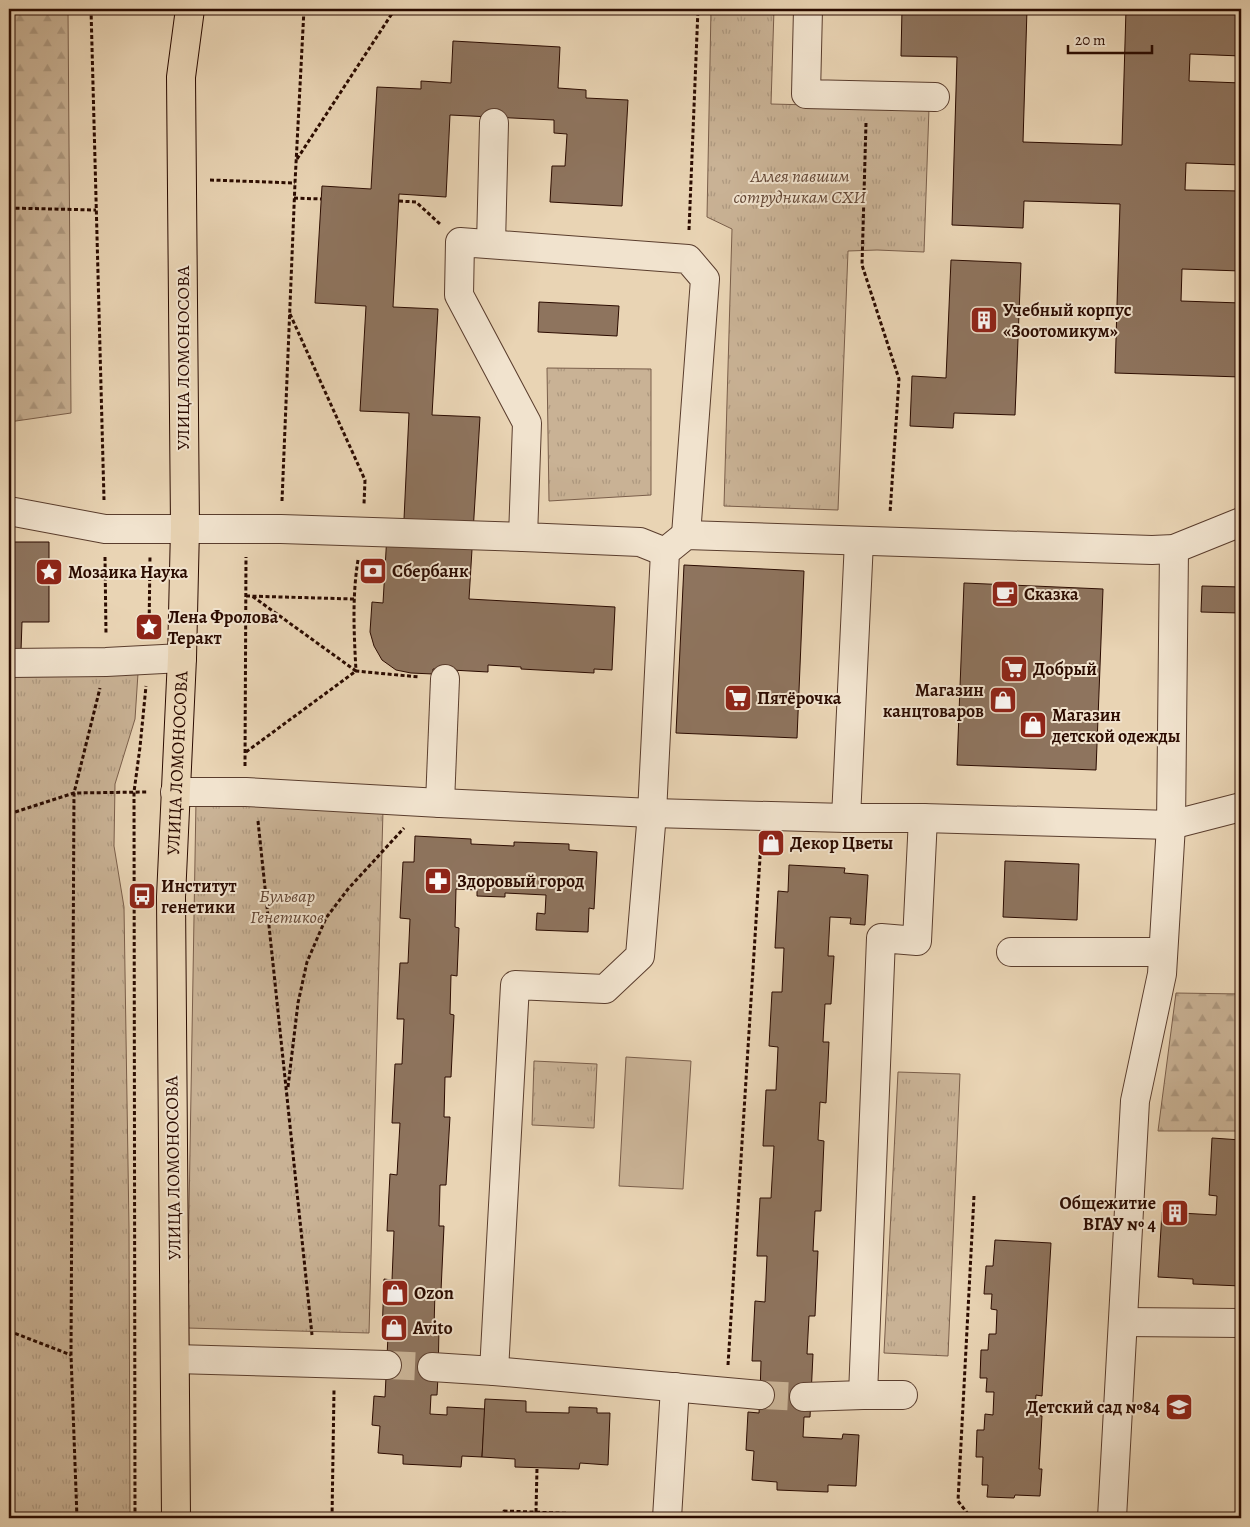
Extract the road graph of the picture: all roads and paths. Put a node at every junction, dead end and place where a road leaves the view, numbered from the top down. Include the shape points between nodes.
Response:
1 (91, 9) edge
2 (179, 9) edge
3 (190, 9) edge
4 (304, 9) edge
5 (395, 9) edge
6 (698, 9) edge
7 (808, 9) edge
8 (181, 77) junction
9 (867, 95) junction
10 (935, 97) dead end
11 (494, 123) dead end
12 (296, 160) junction
13 (182, 179) junction
14 (295, 183) junction
15 (294, 198) junction
16 (321, 199) dead end
17 (399, 201) dead end
18 (9, 208) edge
19 (96, 210) junction
20 (460, 242) junction
21 (491, 244) junction
22 (688, 259) junction
23 (289, 314) junction
24 (9, 511) edge
25 (1241, 522) edge
26 (150, 528) junction
27 (185, 528) junction
28 (105, 529) junction
29 (246, 529) junction
30 (281, 529) junction
31 (363, 532) junction
32 (523, 537) junction
33 (859, 541) junction
34 (888, 542) junction
35 (676, 544) junction
36 (1174, 548) junction
37 (246, 596) junction
38 (252, 596) junction
39 (354, 599) junction
40 (182, 658) junction
41 (148, 660) junction
42 (106, 662) junction
43 (9, 663) edge
44 (356, 671) junction
45 (445, 679) joint
46 (245, 752) junction
47 (134, 792) junction
48 (175, 792) junction
49 (246, 792) junction
50 (74, 793) junction
51 (440, 803) junction
52 (1241, 807) edge
53 (652, 813) junction
54 (9, 814) edge
55 (762, 816) junction
56 (846, 818) junction
57 (923, 818) junction
58 (1171, 824) junction
59 (1011, 952) dead end
60 (1163, 952) junction
61 (288, 1093) junction
62 (974, 1196) dead end
63 (1123, 1322) junction
64 (1241, 1323) edge
65 (9, 1331) edge
66 (71, 1355) junction
67 (175, 1359) junction
68 (315, 1364) junction
69 (387, 1365) tunnel mouth
70 (432, 1367) tunnel mouth
71 (494, 1371) junction
72 (674, 1387) junction
73 (726, 1391) junction
74 (863, 1395) junction
75 (903, 1395) dead end
76 (760, 1396) tunnel mouth
77 (804, 1397) tunnel mouth
78 (537, 1468) dead end
79 (536, 1512) junction
80 (639, 1516) dead end
81 (77, 1518) edge
82 (135, 1518) edge
83 (176, 1518) edge
84 (332, 1518) edge
85 (504, 1518) edge
86 (667, 1518) edge
87 (976, 1518) edge
88 (1112, 1518) edge

1 - 19 path
2 - 8 street
3 - 8 main road, УЛИЦА ЛОМОНОСОВА
4 - 12 path
5 - 12 path
6 - 22 path
7 - 9 street via 806,94
8 - 13 main road, УЛИЦА ЛОМОНОСОВА
9 - 10 street
9 - 34 path via 862,265 900,379
11 - 21 street
12 - 14 path
13 - 14 path
13 - 27 main road, УЛИЦА ЛОМОНОСОВА
14 - 15 path
15 - 16 path
15 - 23 path
17 - 20 path via 416,202
18 - 19 path
19 - 28 path
20 - 21 street
20 - 32 street via 459,295 527,423
21 - 22 street
22 - 35 street via 705,279
23 - 30 path
23 - 31 path via 365,480
24 - 28 street
25 - 36 street
26 - 27 street
26 - 28 street
26 - 41 path
27 - 29 street
27 - 40 main road, УЛИЦА ЛОМОНОСОВА
28 - 42 path
29 - 30 street
29 - 37 path
30 - 31 street
31 - 32 street
31 - 39 path
32 - 35 street
33 - 34 street
33 - 35 street
33 - 56 street
34 - 36 street
35 - 53 street
36 - 58 street
37 - 38 path
37 - 46 path
38 - 39 path
38 - 44 path
39 - 44 path
40 - 41 street
40 - 48 main road, УЛИЦА ЛОМОНОСОВА
41 - 42 street
41 - 47 path
42 - 43 street
42 - 50 path
44 - 45 path
44 - 46 path
45 - 51 street
46 - 49 path
47 - 48 path
47 - 50 path
47 - 82 path
48 - 49 street
48 - 67 main road, УЛИЦА ЛОМОНОСОВА via 171,898
49 - 51 street
49 - 61 path via 256,809
50 - 54 path
50 - 66 path
51 - 53 street
51 - 61 path via 410,822 348,889 326,918 308,962 300,995
52 - 58 street
53 - 55 street
53 - 71 street via 640,956 605,989 515,984
55 - 56 street
55 - 73 path
56 - 57 street
57 - 58 street
57 - 74 street via 916,941 881,938
58 - 60 street
59 - 60 street
60 - 63 street via 1162,974 1135,1100
61 - 68 path
62 - 87 path via 958,1501 968,1514
63 - 64 street
63 - 88 street
65 - 66 path
66 - 81 path
67 - 68 street
67 - 83 main road, УЛИЦА ЛОМОНОСОВА
68 - 69 street
68 - 84 path via 334,1381
70 - 71 street
71 - 72 street
72 - 73 street
72 - 86 street
73 - 76 street
74 - 75 street
74 - 77 street
78 - 79 path
79 - 80 path
79 - 85 path via 504,1511

